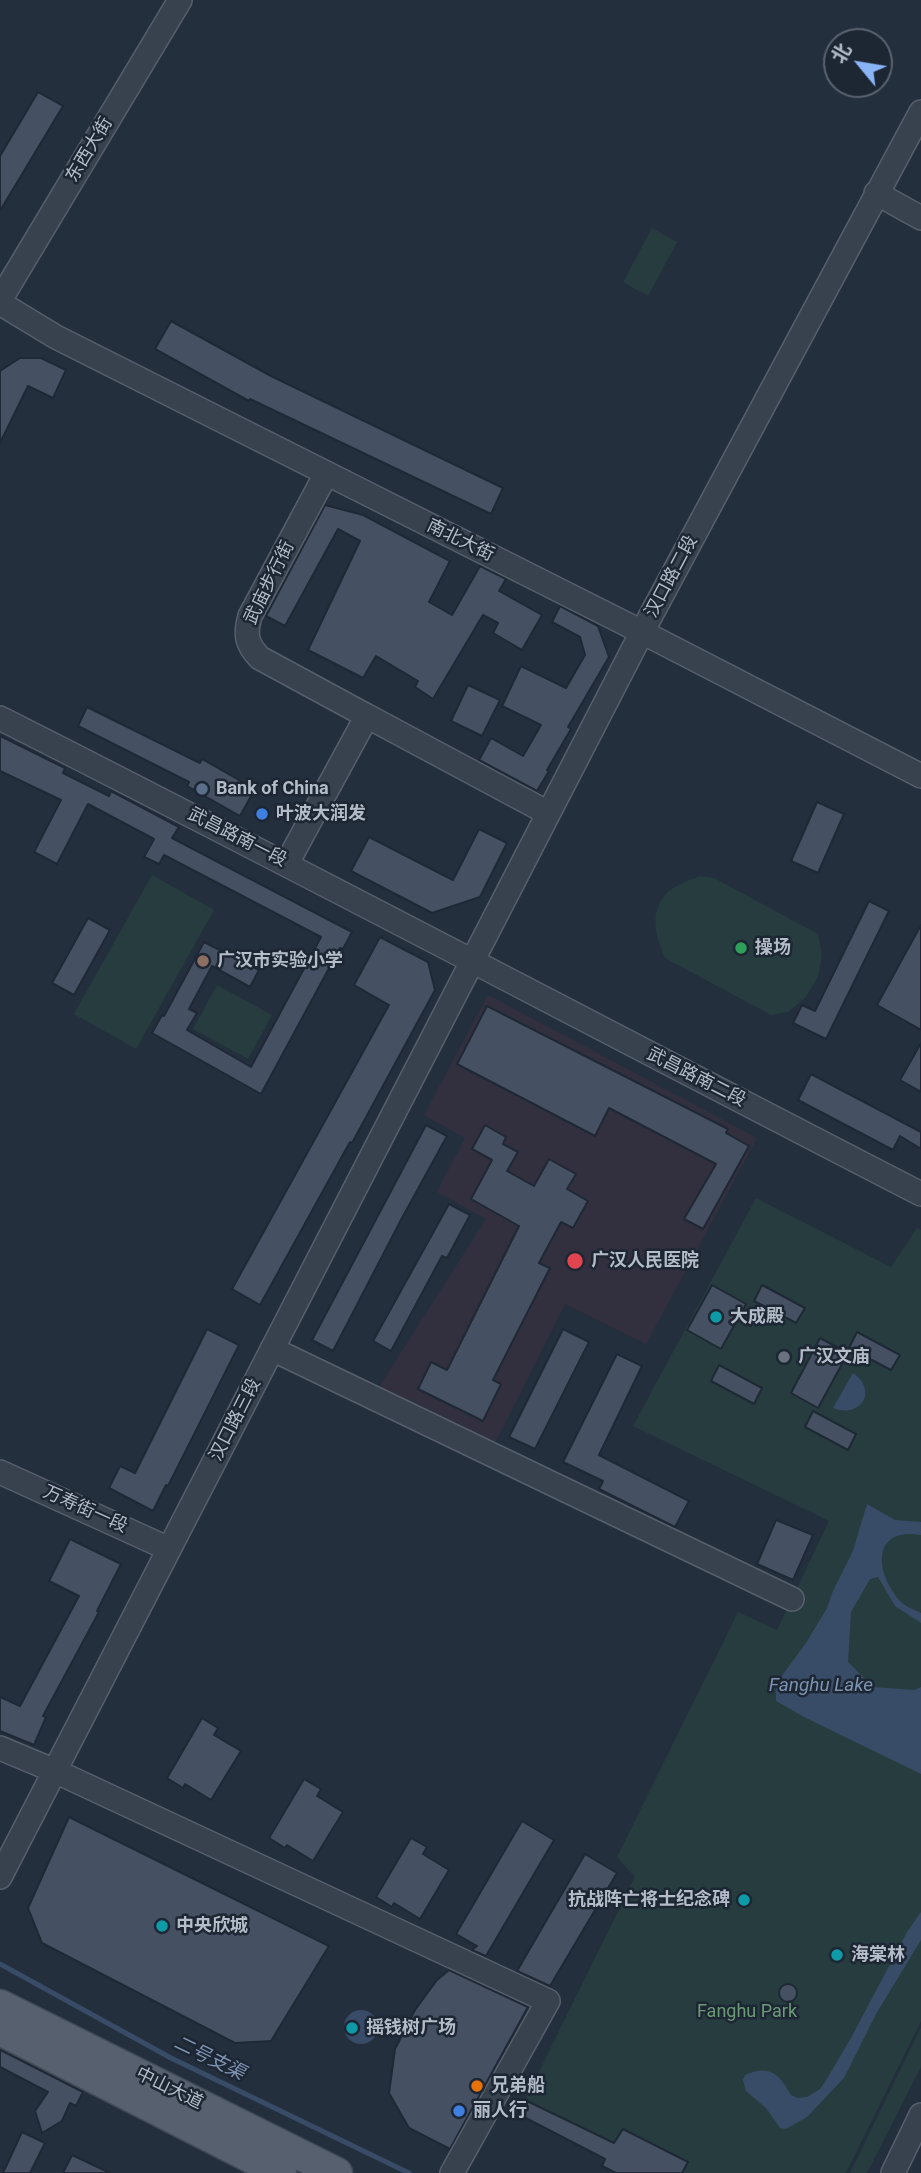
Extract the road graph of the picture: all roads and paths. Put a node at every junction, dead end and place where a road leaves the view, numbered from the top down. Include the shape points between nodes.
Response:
1 (162, 0) edge
2 (180, 0) edge
3 (921, 112) edge
4 (876, 193) junction
5 (921, 218) edge
6 (0, 269) edge
7 (0, 302) edge
8 (326, 474) junction
9 (642, 632) junction
10 (368, 716) junction
11 (0, 718) edge
12 (921, 776) edge
13 (548, 813) junction
14 (287, 863) junction
15 (471, 962) junction
16 (921, 1194) edge
17 (272, 1349) junction
18 (0, 1472) edge
19 (169, 1549) junction
20 (792, 1599) dead end
21 (0, 1748) edge
22 (54, 1771) junction
23 (0, 1877) edge
24 (0, 2005) edge
25 (0, 2030) edge
26 (921, 2115) edge
27 (265, 2169) edge
28 (337, 2173) edge
29 (452, 2173) edge
30 (893, 2173) edge

1 - 6 street, 东西大街
2 - 7 street, 东西大街
3 - 4 street, 汉口路二段
4 - 5 street
4 - 9 street, 汉口路二段
7 - 8 street, 南北大街 via 56,337
8 - 9 street, 南北大街
8 - 10 street, 武庙步行街 via 250,616 246,632 249,648 260,658
9 - 12 street, 南北大街
9 - 13 street, 汉口路二段
10 - 13 street, 武庙步行街
10 - 14 street
11 - 14 street, 武昌路南一段
13 - 15 street, 汉口路二段
14 - 15 street, 武昌路南一段
15 - 16 street, 武昌路南二段
15 - 17 street, 汉口路三段
17 - 19 street, 汉口路三段
17 - 20 street
18 - 19 street, 万寿街一段
19 - 22 street, 汉口路三段
21 - 22 street
22 - 23 street, 汉口路三段
22 - 29 street via 548,2001
24 - 28 main road, 中山大道
25 - 27 main road, 中山大道
26 - 30 street

